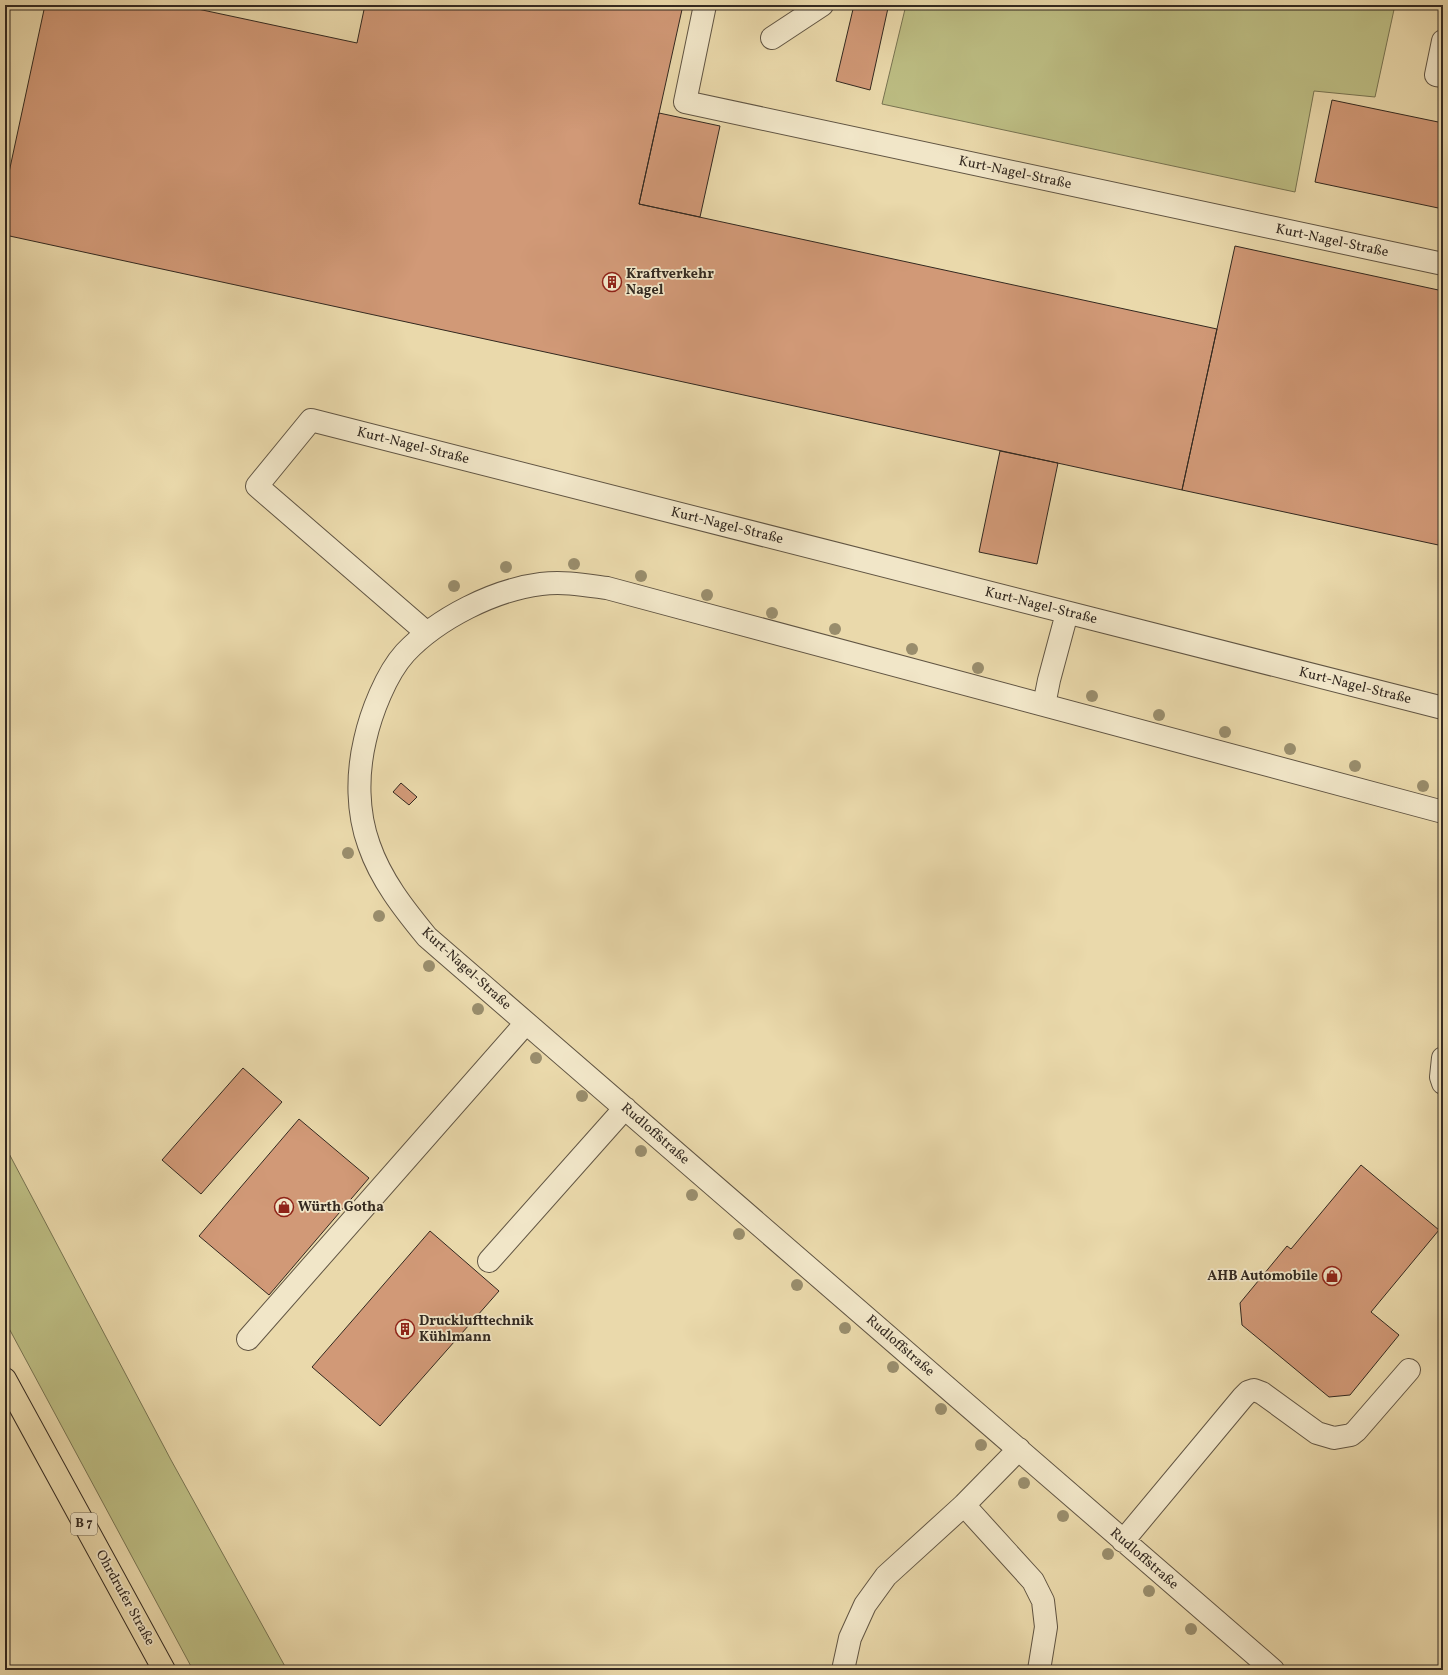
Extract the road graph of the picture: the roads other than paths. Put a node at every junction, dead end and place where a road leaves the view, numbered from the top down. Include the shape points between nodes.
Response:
1 (705, 5) edge
2 (822, 5) edge
3 (772, 38) dead end
4 (1443, 41) edge
5 (1443, 76) edge
6 (1443, 264) edge
7 (1067, 613) junction
8 (427, 633) junction
9 (1044, 705) junction
10 (1443, 708) edge
11 (1438, 810) edge
12 (526, 1023) junction
13 (1443, 1058) edge
14 (1443, 1083) edge
15 (625, 1108) junction
16 (489, 1261) dead end
17 (248, 1339) dead end
18 (1409, 1370) dead end
19 (5, 1379) edge
20 (1019, 1449) junction
21 (964, 1505) junction
22 (1123, 1541) junction
23 (164, 1670) edge
24 (843, 1670) edge
25 (1038, 1670) edge
26 (1273, 1670) edge

1 - 6 street, Kurt-Nagel-Straße via 685,102
2 - 3 street
4 - 5 street via 1436,75
7 - 8 street, Kurt-Nagel-Straße via 311,420 257,486
7 - 9 street
7 - 10 street, Kurt-Nagel-Straße
8 - 9 street, Kurt-Nagel-Straße via 462,611 500,593 541,584 574,583 607,588
8 - 12 street, Kurt-Nagel-Straße via 404,654 378,698 368,726 360,772 359,796 368,844 401,906 427,937
9 - 11 street, Kurt-Nagel-Straße
12 - 15 street, Rudloffstraße
12 - 17 street
13 - 14 street
15 - 16 street
15 - 20 street, Rudloffstraße
18 - 22 street via 1356,1431 1343,1437 1326,1437 1317,1433 1262,1393 1254,1390 1248,1392
19 - 23 main road, Ohrdrufer Straße / B 7
20 - 21 street
20 - 22 street, Rudloffstraße
21 - 24 street via 886,1576 865,1605 850,1638
21 - 25 street via 1033,1581 1043,1601 1046,1627
22 - 26 street, Rudloffstraße

